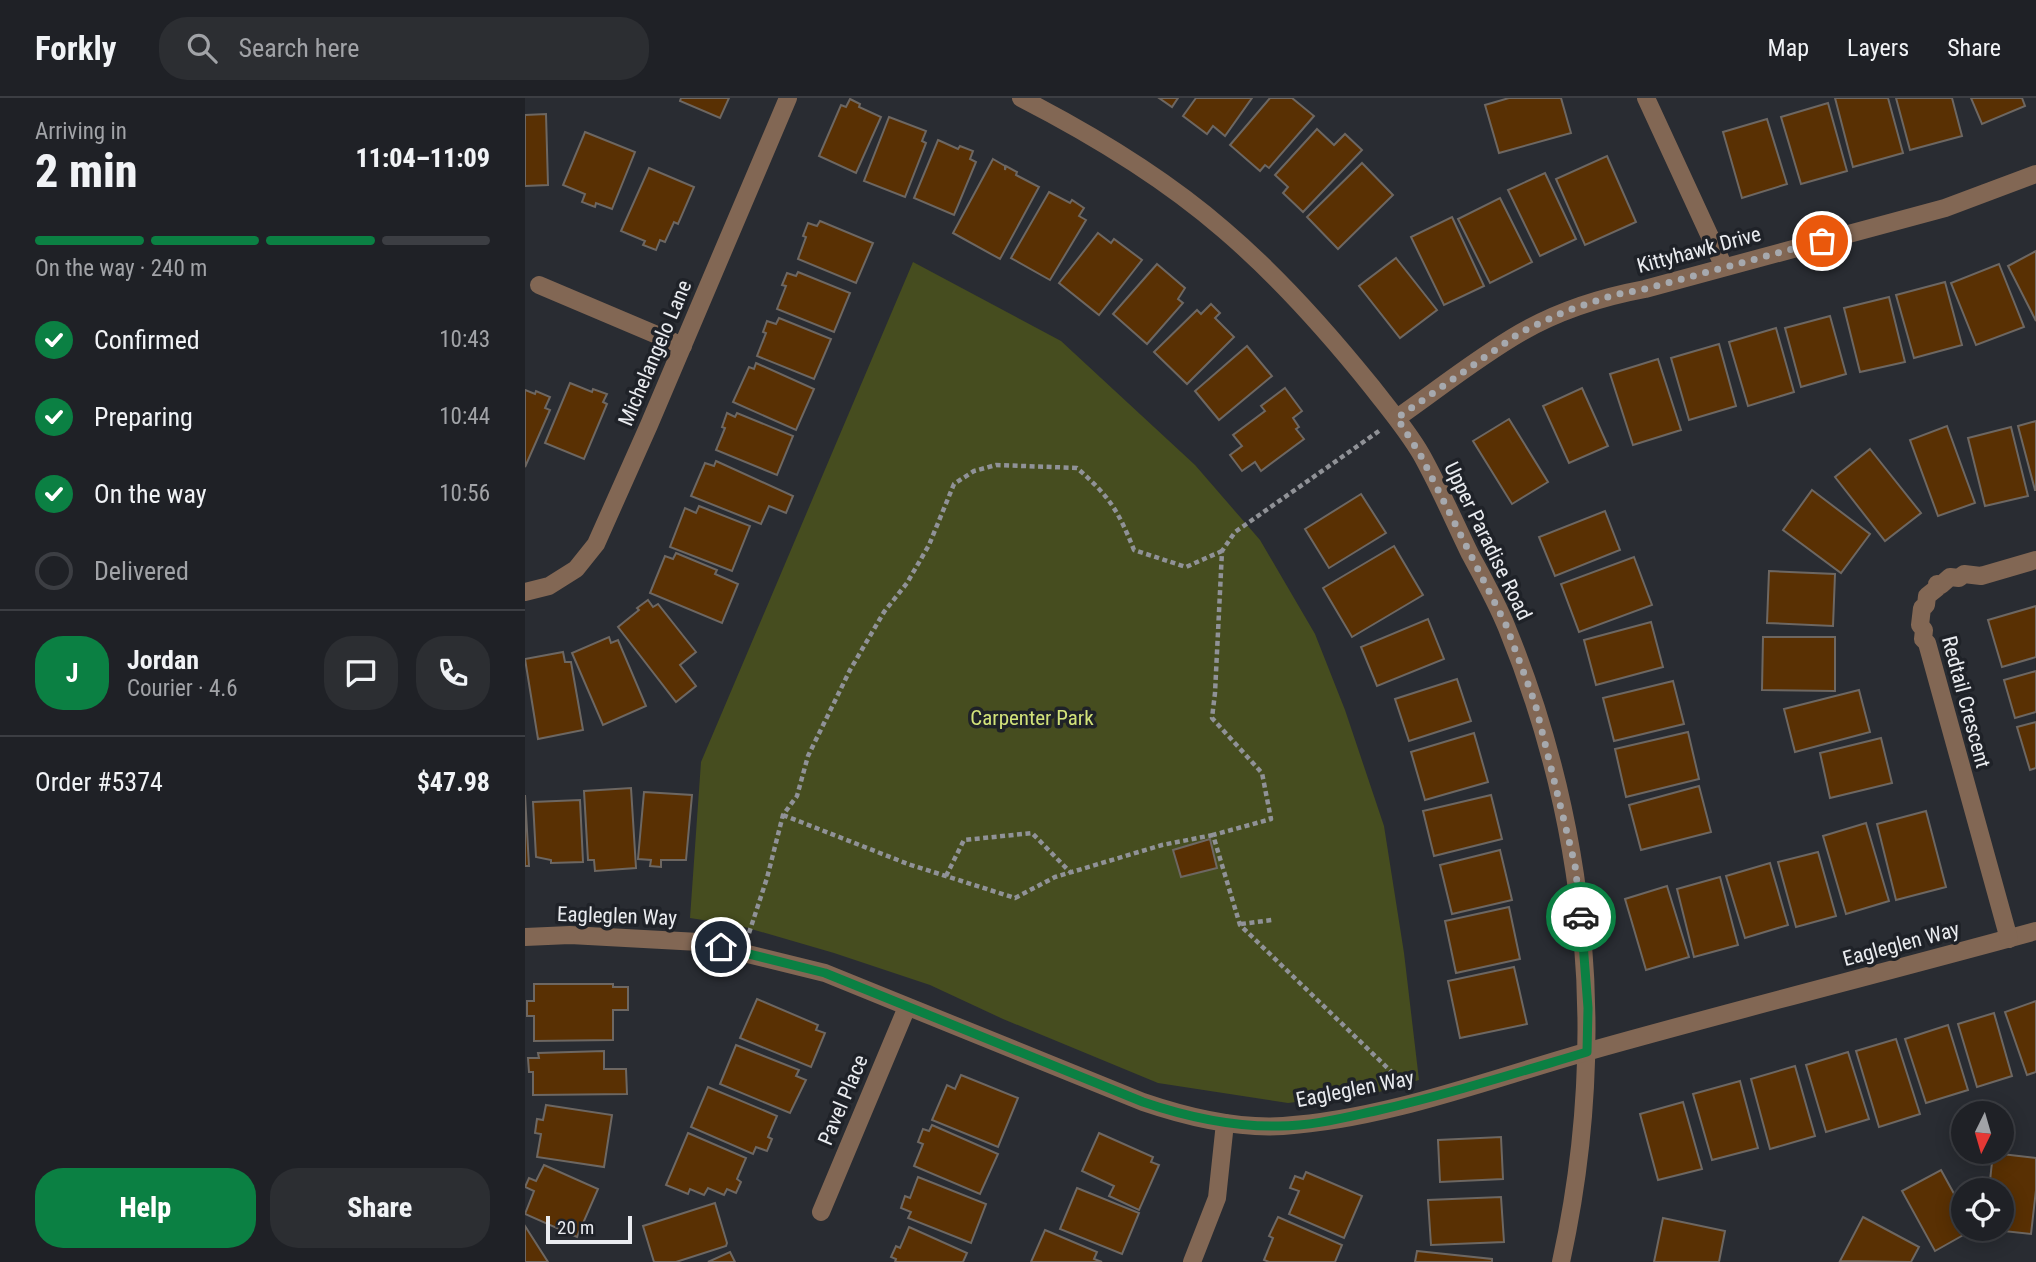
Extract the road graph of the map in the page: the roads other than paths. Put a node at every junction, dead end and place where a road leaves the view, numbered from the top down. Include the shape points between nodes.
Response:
1 (788, 98) edge
2 (1021, 98) edge
3 (1646, 98) edge
4 (2036, 174) edge
5 (1724, 267) junction
6 (539, 285) dead end
7 (683, 346) junction
8 (1397, 418) junction
9 (2036, 561) edge
10 (525, 592) edge
11 (2036, 931) edge
12 (525, 937) edge
13 (2009, 939) junction
14 (907, 1007) junction
15 (1587, 1052) junction
16 (1225, 1123) junction
17 (821, 1212) dead end
18 (1192, 1262) edge
19 (1561, 1262) edge

1 - 7 street, Michelangelo Lane
2 - 8 street, Upper Paradise Road via 1133,162 1224,230 1315,319
3 - 5 street
4 - 5 street, Kittyhawk Drive via 1945,208
5 - 8 street, Kittyhawk Drive via 1566,311 1521,332
6 - 7 street
7 - 10 street, Michelangelo Lane via 596,544 576,569 549,586
8 - 15 street, Upper Paradise Road via 1420,454 1506,625 1535,703 1575,865 1584,938
9 - 13 street, Redtail Crescent via 1980,576 1951,577 1937,584 1922,608 1920,625
11 - 13 street, Eagleglen Way
12 - 14 street, Eagleglen Way via 699,942 825,973
13 - 15 street, Eagleglen Way
14 - 16 street, Eagleglen Way via 1143,1102
14 - 17 street, Pavel Place
15 - 16 street, Eagleglen Way via 1419,1101 1326,1122 1280,1126
15 - 19 street, Upper Paradise Road via 1574,1201
16 - 18 street via 1217,1198

